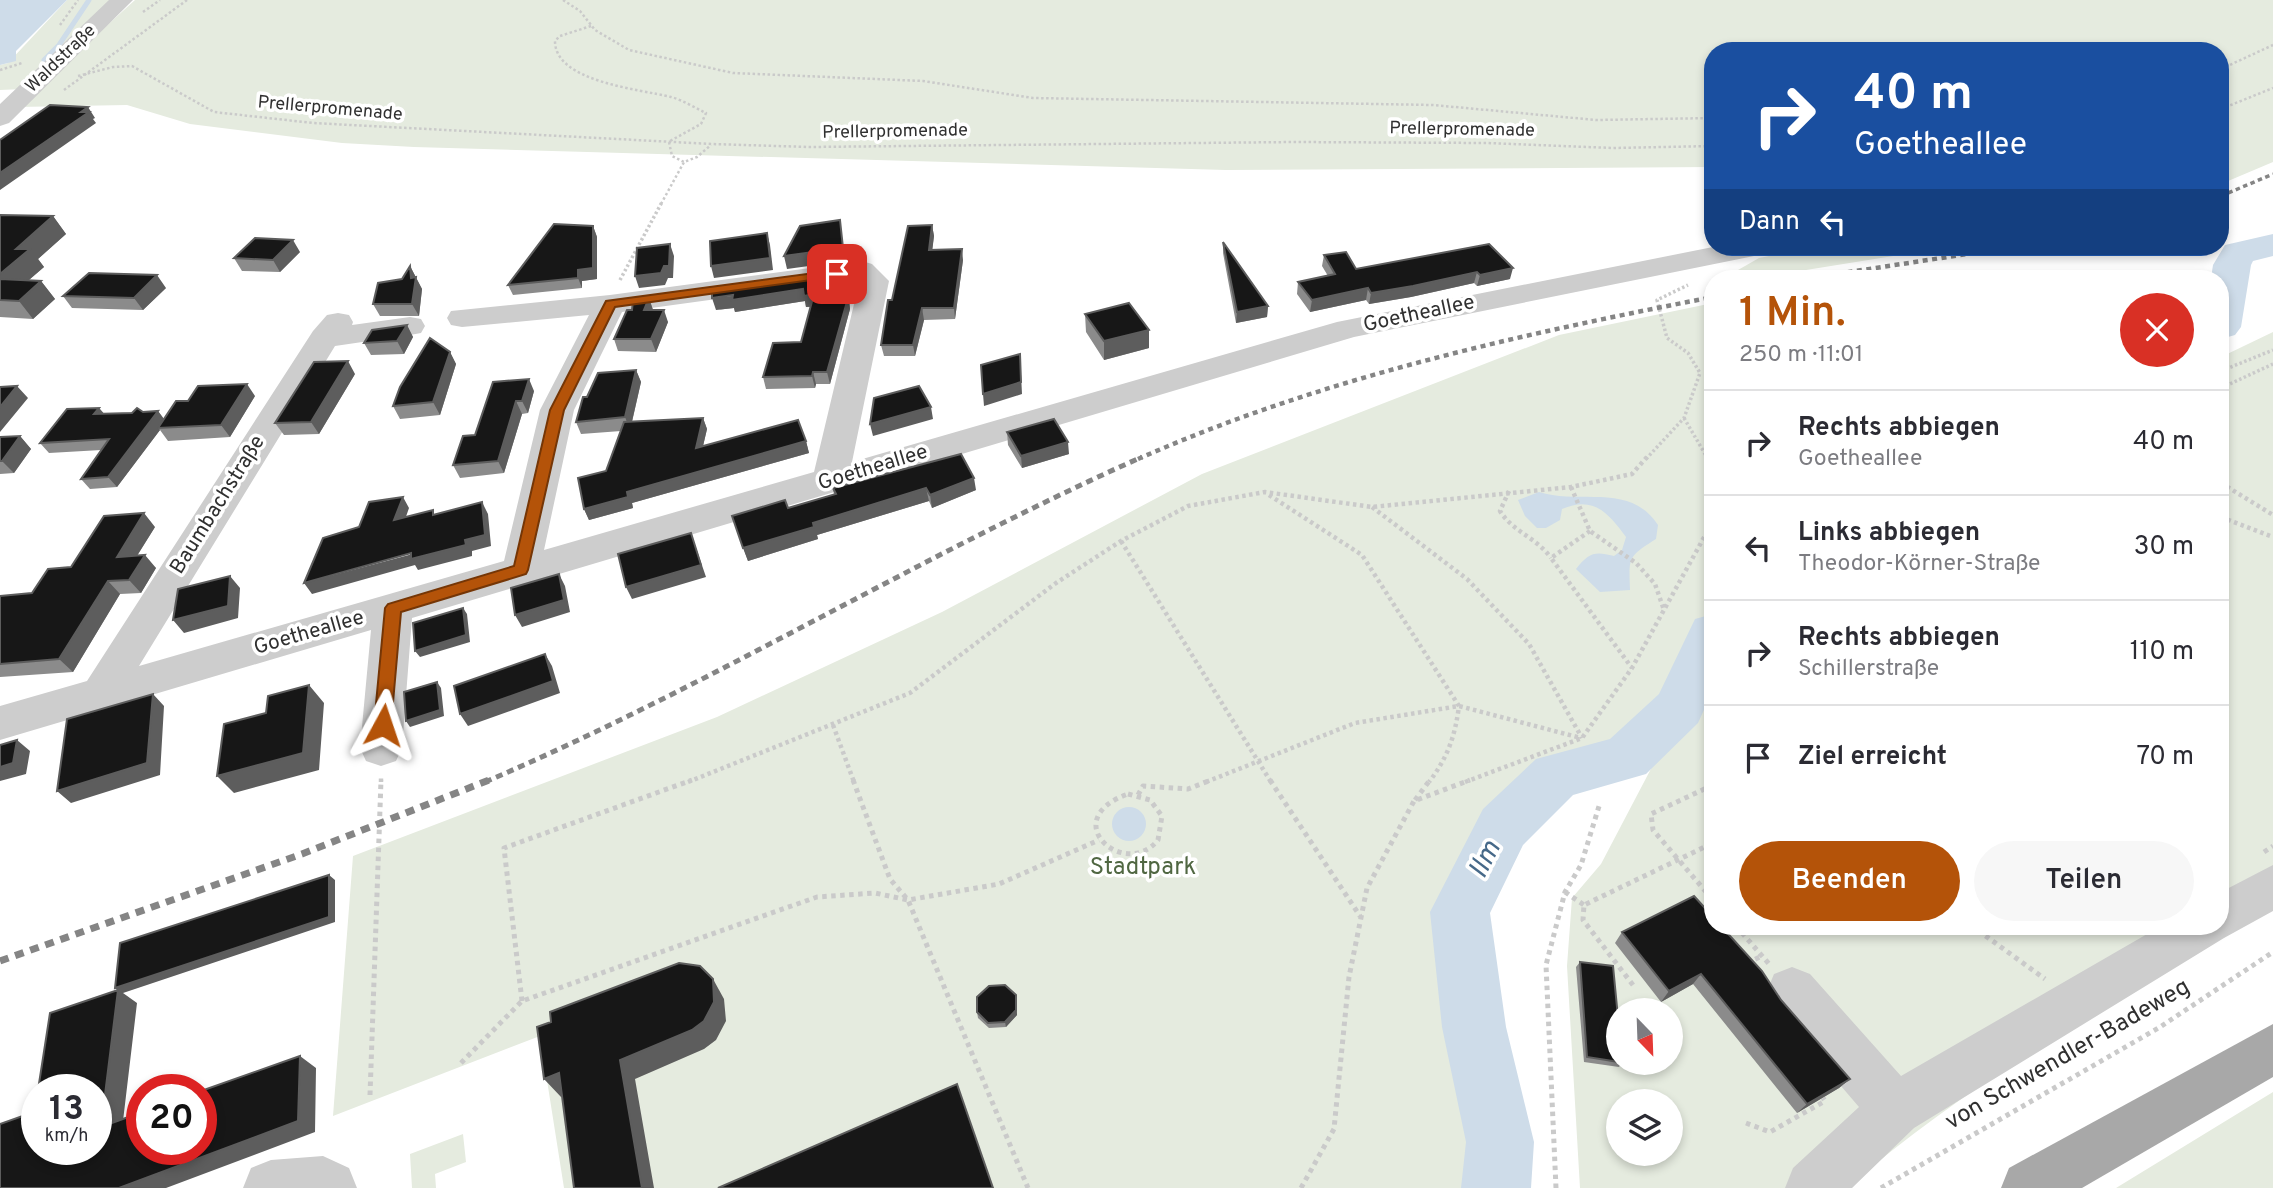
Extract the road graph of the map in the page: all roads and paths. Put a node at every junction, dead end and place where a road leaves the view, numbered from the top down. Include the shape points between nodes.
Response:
1 (122, 0) edge
2 (187, 0) edge
3 (563, 0) edge
4 (591, 26) junction
5 (2273, 45) edge
6 (2229, 65) edge
7 (0, 70) edge
8 (9, 70) dead end
9 (2273, 88) edge
10 (2229, 105) edge
11 (0, 118) edge
12 (1704, 118) edge
13 (669, 142) junction
14 (712, 144) junction
15 (1704, 146) edge
16 (684, 162) junction
17 (1709, 256) edge
18 (1690, 284) dead end
19 (610, 304) junction
20 (462, 318) dead end
21 (410, 326) edge
22 (2273, 350) edge
23 (2273, 364) edge
24 (2229, 368) edge
25 (2229, 384) edge
26 (1684, 418) junction
27 (1704, 452) edge
28 (830, 481) junction
29 (1571, 487) junction
30 (2229, 488) edge
31 (1509, 491) junction
32 (1265, 492) junction
33 (1372, 507) junction
34 (2273, 515) edge
35 (2229, 520) edge
36 (1590, 531) junction
37 (2273, 537) edge
38 (1704, 538) edge
39 (1121, 541) junction
40 (1550, 558) junction
41 (521, 570) junction
42 (393, 608) junction
43 (1665, 611) junction
44 (1632, 668) junction
45 (102, 692) junction
46 (1459, 706) junction
47 (0, 723) edge
48 (833, 725) junction
49 (1582, 738) junction
50 (380, 748) dead end
51 (1258, 762) junction
52 (1704, 789) edge
53 (1138, 795) junction
54 (382, 796) dead end
55 (1414, 801) junction
56 (1600, 803) dead end
57 (1099, 840) junction
58 (1704, 847) edge
59 (1678, 859) junction
60 (2273, 886) edge
61 (1704, 889) edge
62 (1565, 892) junction
63 (908, 900) junction
64 (1584, 905) junction
65 (2229, 912) edge
66 (1360, 917) junction
67 (1744, 935) edge
68 (1984, 935) edge
69 (2191, 935) edge
70 (2273, 953) edge
71 (1741, 967) edge
72 (1777, 973) junction
73 (2047, 980) dead end
74 (1633, 985) dead end
75 (522, 1001) junction
76 (2273, 1049) edge
77 (461, 1063) dead end
78 (370, 1095) dead end
79 (1832, 1110) dead end
80 (1895, 1110) junction
81 (1746, 1123) dead end
82 (271, 1188) edge
83 (329, 1188) edge
84 (1028, 1188) edge
85 (1301, 1188) edge
86 (1556, 1188) edge
87 (1813, 1188) edge
88 (1881, 1188) edge
89 (2029, 1188) edge

1 - 11 street, Waldstraße
2 - 13 path, Prellerpromenade via 158,18 91,75 132,66 214,112 326,124
3 - 4 path via 580,11
4 - 12 path via 629,50 733,74 923,81 1033,98 1433,105 1596,120
4 - 13 path via 555,41 560,60 599,82 674,99 706,113 701,124
5 - 6 path
7 - 8 path
9 - 10 path
13 - 14 path, Prellerpromenade
13 - 16 path via 672,156
14 - 15 path, Prellerpromenade
14 - 16 path
16 - 19 path via 626,265
17 - 28 street, Goetheallee via 1348,329
18 - 26 path via 1657,300 1667,338 1688,353 1700,373
19 - 20 street
19 - 28 street via 862,270 874,281
19 - 41 street via 557,410
21 - 45 street, Baumbachstraße via 331,330
22 - 24 path
23 - 25 path
26 - 27 path
26 - 29 path via 1632,474
28 - 41 street, Goetheallee
29 - 31 path
29 - 36 path
30 - 34 path
31 - 33 path
31 - 40 path via 1500,510 1506,523 1546,550
32 - 33 path
32 - 39 path via 1188,506
32 - 46 path via 1362,555
33 - 49 path via 1467,579 1530,644
35 - 37 path
36 - 40 path
36 - 43 path via 1655,584
38 - 43 path
39 - 48 path via 1056,583 910,693
39 - 51 path
40 - 44 path
41 - 42 street, Goetheallee
42 - 45 street, Goetheallee
42 - 50 street
43 - 44 path
44 - 49 path
45 - 47 street, Goetheallee
46 - 49 path
46 - 51 path via 1355,723
46 - 55 path via 1455,736 1444,762
48 - 63 path via 890,879
48 - 75 path via 504,848
49 - 55 path
51 - 53 path via 1188,789 1143,786
51 - 66 path
52 - 59 path via 1651,814 1653,830
53 - 57 path via 1118,796 1101,806 1094,827
53 - 57 path via 1150,800 1162,816 1157,841 1144,851 1124,854
54 - 78 path via 376,857
55 - 66 path via 1367,888
56 - 62 path via 1581,865
57 - 63 path via 999,884
58 - 59 path
59 - 61 path
59 - 64 path
60 - 65 street
62 - 64 path
62 - 86 path via 1546,965
63 - 75 path via 875,893 817,897
63 - 84 path
64 - 74 path via 1583,920
66 - 85 path via 1349,977 1334,1129
67 - 72 path
68 - 73 path
69 - 80 street
70 - 88 path, von Schwendler-Badeweg via 2160,1027
71 - 72 path
72 - 80 street
75 - 77 path
76 - 89 main road
79 - 81 path via 1824,1100 1770,1132
80 - 87 street
82 - 83 street via 323,1184

